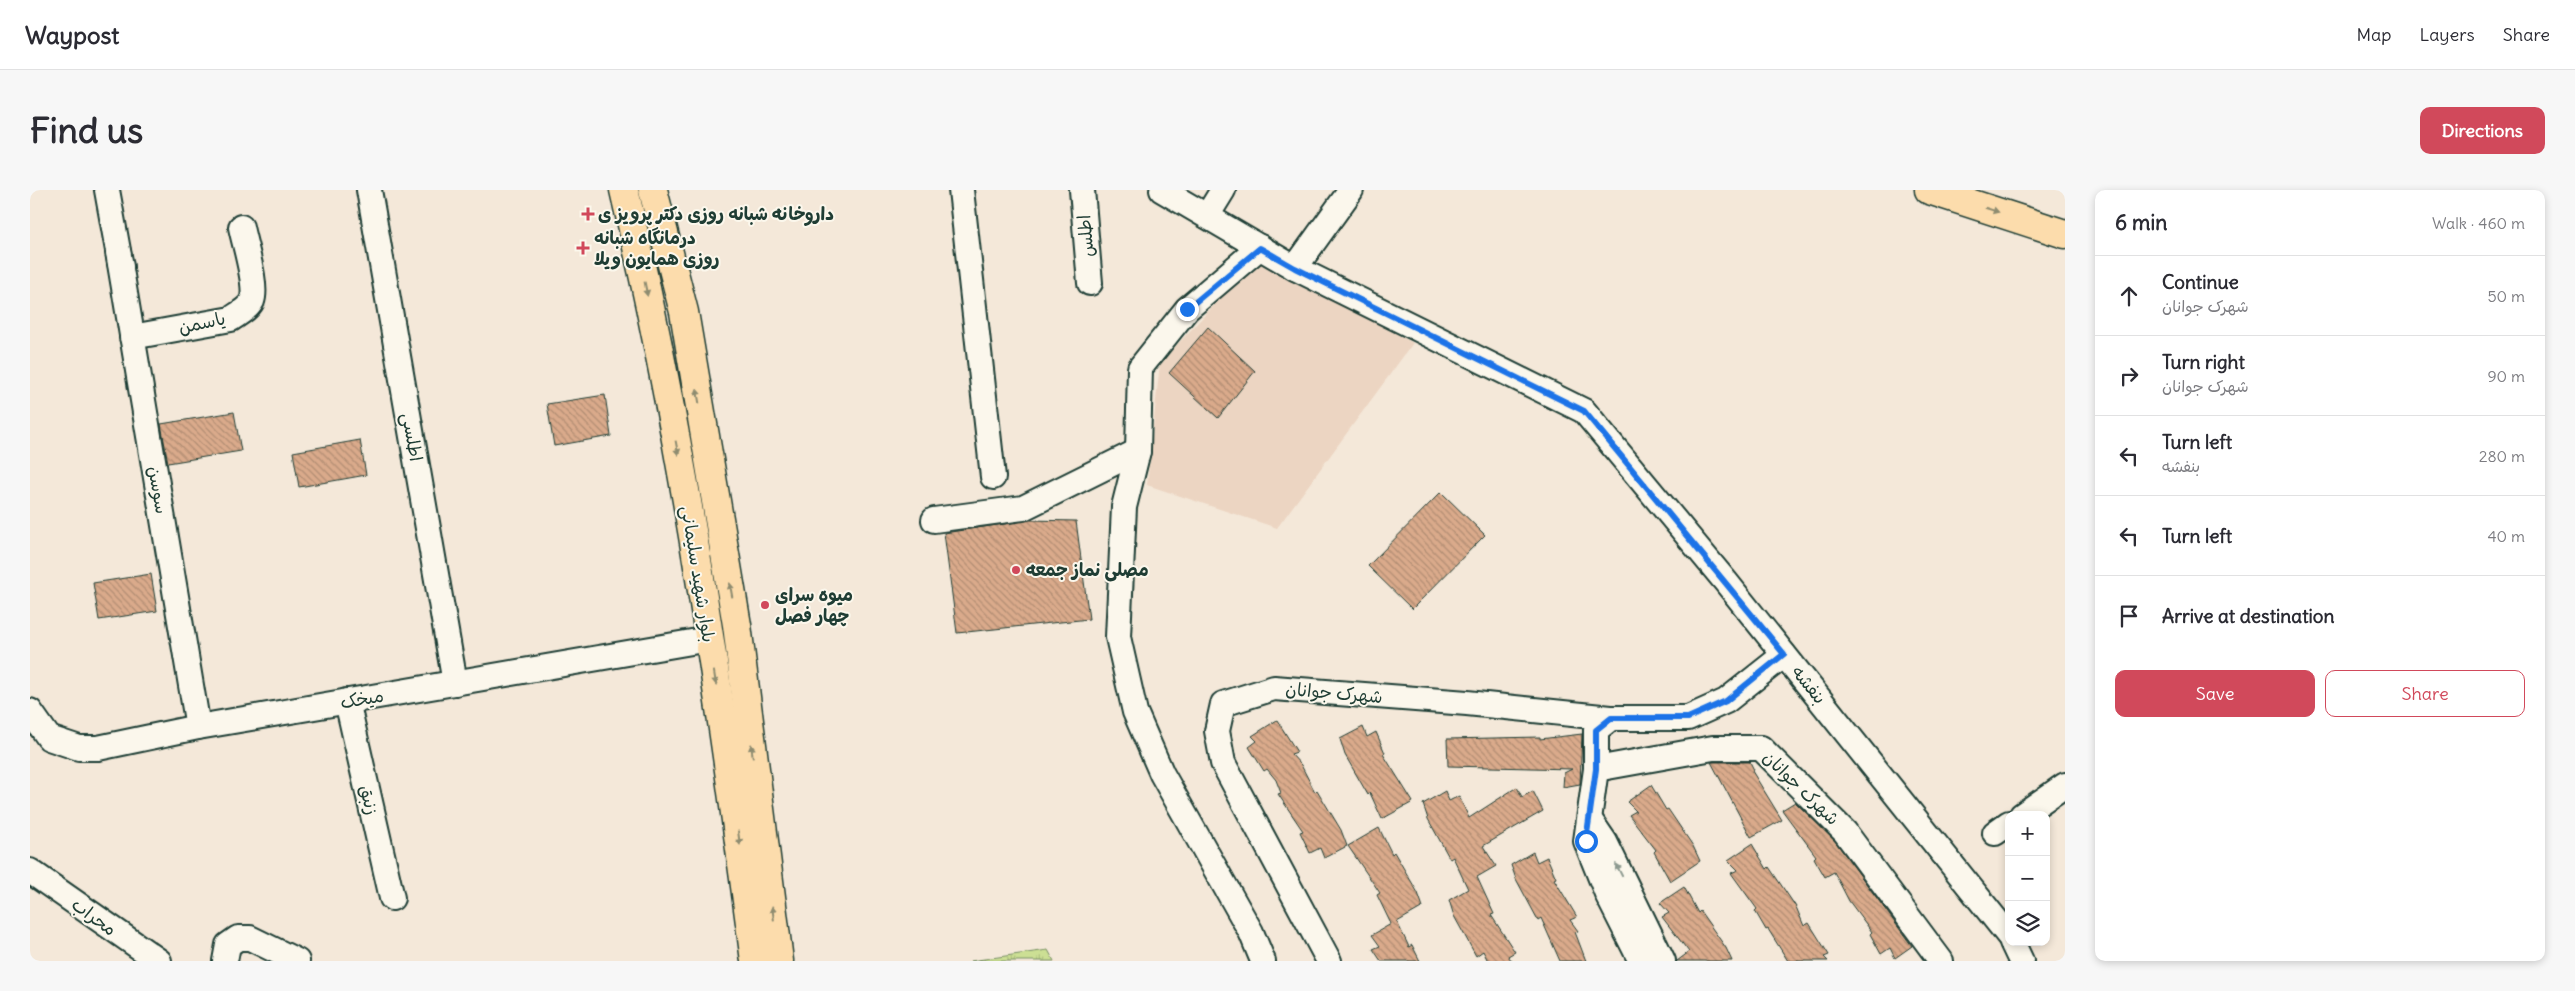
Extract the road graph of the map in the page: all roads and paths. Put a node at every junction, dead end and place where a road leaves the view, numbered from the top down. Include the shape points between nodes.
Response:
1 (107, 190) edge
2 (369, 190) edge
3 (624, 190) edge
4 (653, 190) edge
5 (961, 190) edge
6 (1082, 190) edge
7 (1162, 190) edge
8 (1223, 190) edge
9 (1350, 190) edge
10 (1930, 190) edge
11 (1207, 216) junction
12 (241, 226) dead end
13 (2065, 234) edge
14 (1260, 248) junction
15 (1295, 268) junction
16 (1090, 283) dead end
17 (132, 337) junction
18 (1138, 451) junction
19 (993, 477) dead end
20 (934, 520) dead end
21 (709, 639) junction
22 (1784, 654) junction
23 (455, 683) junction
24 (347, 701) junction
25 (30, 711) edge
26 (1611, 718) junction
27 (198, 728) junction
28 (40, 743) edge
29 (1596, 769) junction
30 (2065, 785) edge
31 (2028, 811) edge
32 (30, 871) edge
33 (392, 898) dead end
34 (1627, 910) junction
35 (2005, 931) edge
36 (2014, 946) edge
37 (159, 961) edge
38 (225, 961) edge
39 (297, 961) edge
40 (755, 961) edge
41 (779, 961) edge
42 (1263, 961) edge
43 (1329, 961) edge
44 (1641, 961) edge
45 (1663, 961) edge
46 (1941, 961) edge
47 (2021, 961) edge

1 - 17 street, سوسن
2 - 23 street, اطلسی
3 -> 21 main road, بلوار شهید سلیمانی via 642,266
41 -> 4 main road, بلوار شهید سلیمانی via 737,625 684,312
5 - 19 street
6 - 16 street, اطلس
7 - 11 street, بنفشه
8 - 11 street
9 - 15 street
10 -> 13 main road
11 - 14 street, بنفشه
12 - 17 street, یاسمن via 253,288 252,301 242,312 231,319
14 - 15 street, بنفشه
14 - 18 street via 1187,309 1140,368
15 - 22 street, بنفشه via 1584,411
17 - 27 street, سوسن
18 - 20 street via 1024,508
18 - 42 street via 1124,507 1118,637 1135,712 1162,774 1251,932
21 - 23 street, میخک
21 -> 40 main road, بلوار شهید سلیمانی
22 - 26 street, شهرک جوانان via 1726,701 1688,718
22 - 35 street, بنفشه
23 - 24 street, میخک
24 - 27 street, میخک
24 - 33 street, زنبق
25 - 28 street, میخک
26 - 29 street via 1596,730
26 - 43 street, شهرک جوانان via 1274,688 1223,704 1217,732 1223,763
27 - 28 street, میخک via 98,748
29 - 34 street via 1586,841
29 - 46 street, شهرک جوانان via 1713,748 1761,748 1845,832
30 - 31 street
32 - 37 street, محراب
34 - 44 street
34 - 45 street
36 - 47 street
38 - 39 street via 228,945 238,938 250,938

